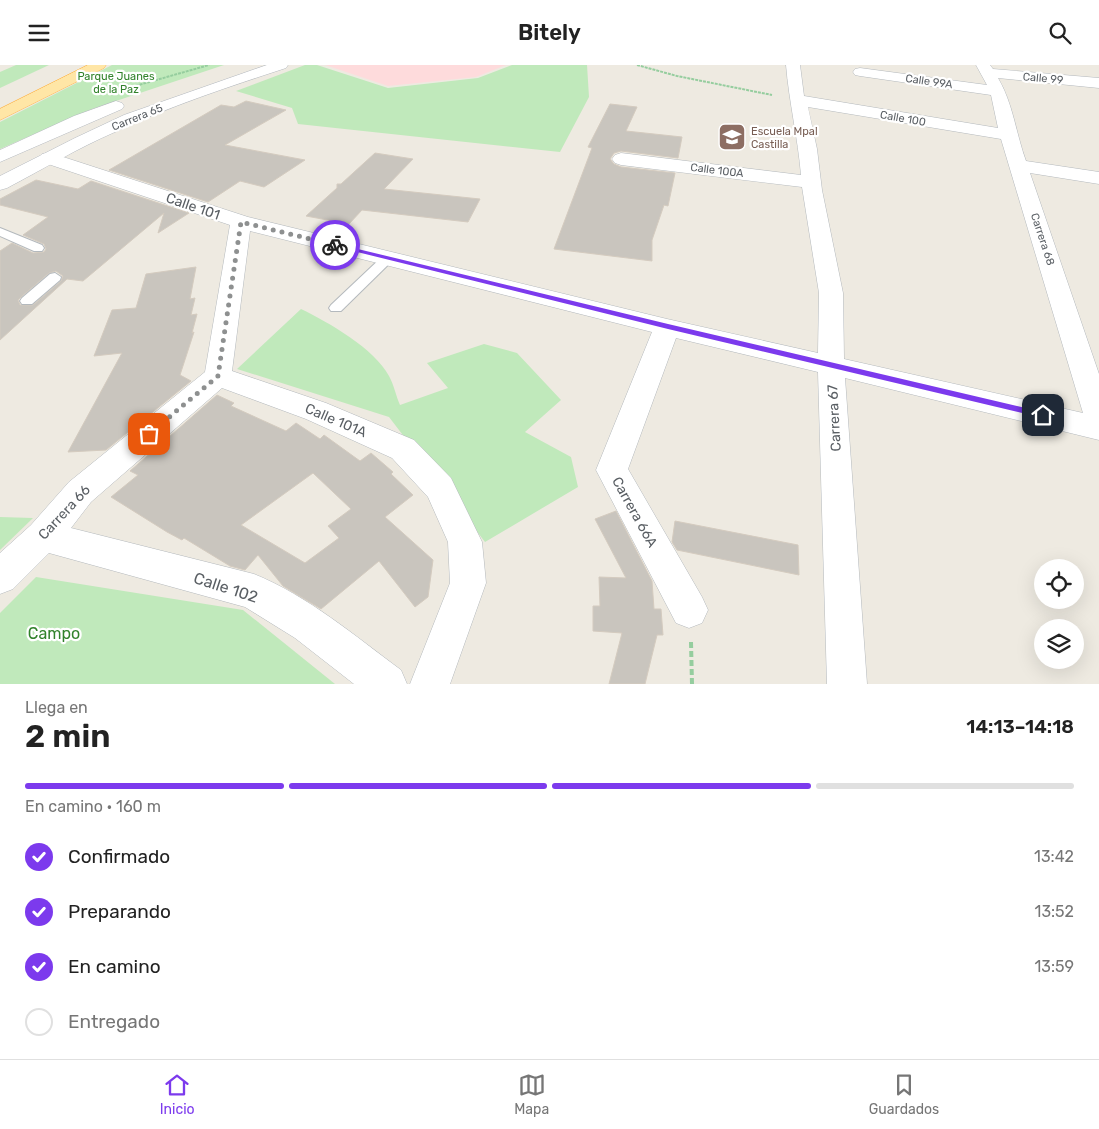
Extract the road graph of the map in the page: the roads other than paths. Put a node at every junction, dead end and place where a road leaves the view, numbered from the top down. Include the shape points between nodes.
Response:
1 (75, 65) edge
2 (99, 65) edge
3 (239, 65) edge
4 (281, 65) edge
5 (793, 65) edge
6 (859, 68) edge
7 (989, 76) edge
8 (1099, 83) edge
9 (863, 98) junction
10 (797, 100) junction
11 (0, 102) edge
12 (0, 115) edge
13 (1008, 135) junction
14 (0, 157) edge
15 (48, 158) junction
16 (621, 159) dead end
17 (1020, 166) junction
18 (1099, 178) edge
19 (812, 182) junction
20 (0, 184) edge
21 (241, 222) junction
22 (0, 232) edge
23 (38, 248) dead end
24 (389, 257) junction
25 (55, 277) dead end
26 (27, 301) dead end
27 (336, 308) dead end
28 (668, 327) junction
29 (831, 366) junction
30 (218, 376) junction
31 (1099, 416) edge
32 (1099, 428) edge
33 (43, 535) junction
34 (0, 577) edge
35 (689, 610) road end
36 (387, 684) edge
37 (430, 684) edge
38 (847, 684) edge

1 - 11 main road
2 - 12 main road
3 - 14 street, Carrera 65 via 80,120
4 - 15 street, Carrera 65 via 141,115
5 - 10 street, Carrera 67
6 - 7 street, Calle 99A
6 - 9 street
7 - 8 street, Calle 99
7 - 13 street, Carrera 68
9 - 10 street, Calle 100
9 - 13 street, Calle 100
10 - 19 street, Carrera 67 via 802,113
13 - 17 street, Carrera 68
15 - 20 street, Carrera 65
15 - 21 street, Calle 101
16 - 19 street, Calle 100A
17 - 18 street
17 - 31 street, Carrera 68
19 - 29 street, Carrera 67 via 832,293
21 - 24 street, Calle 101
21 - 30 street
22 - 23 lane
24 - 27 lane
24 - 28 street, Calle 101
25 - 26 lane
28 - 29 street, Calle 101
28 - 35 street, Carrera 66A via 612,470
29 - 32 street, Calle 101
29 - 38 street, Carrera 67
30 - 33 street, Carrera 66 via 80,492
30 - 37 street, Calle 101A via 316,411 403,449 440,488 465,542 468,583
33 - 34 street, Carrera 66
33 - 36 street, Calle 102 via 254,592 308,625

